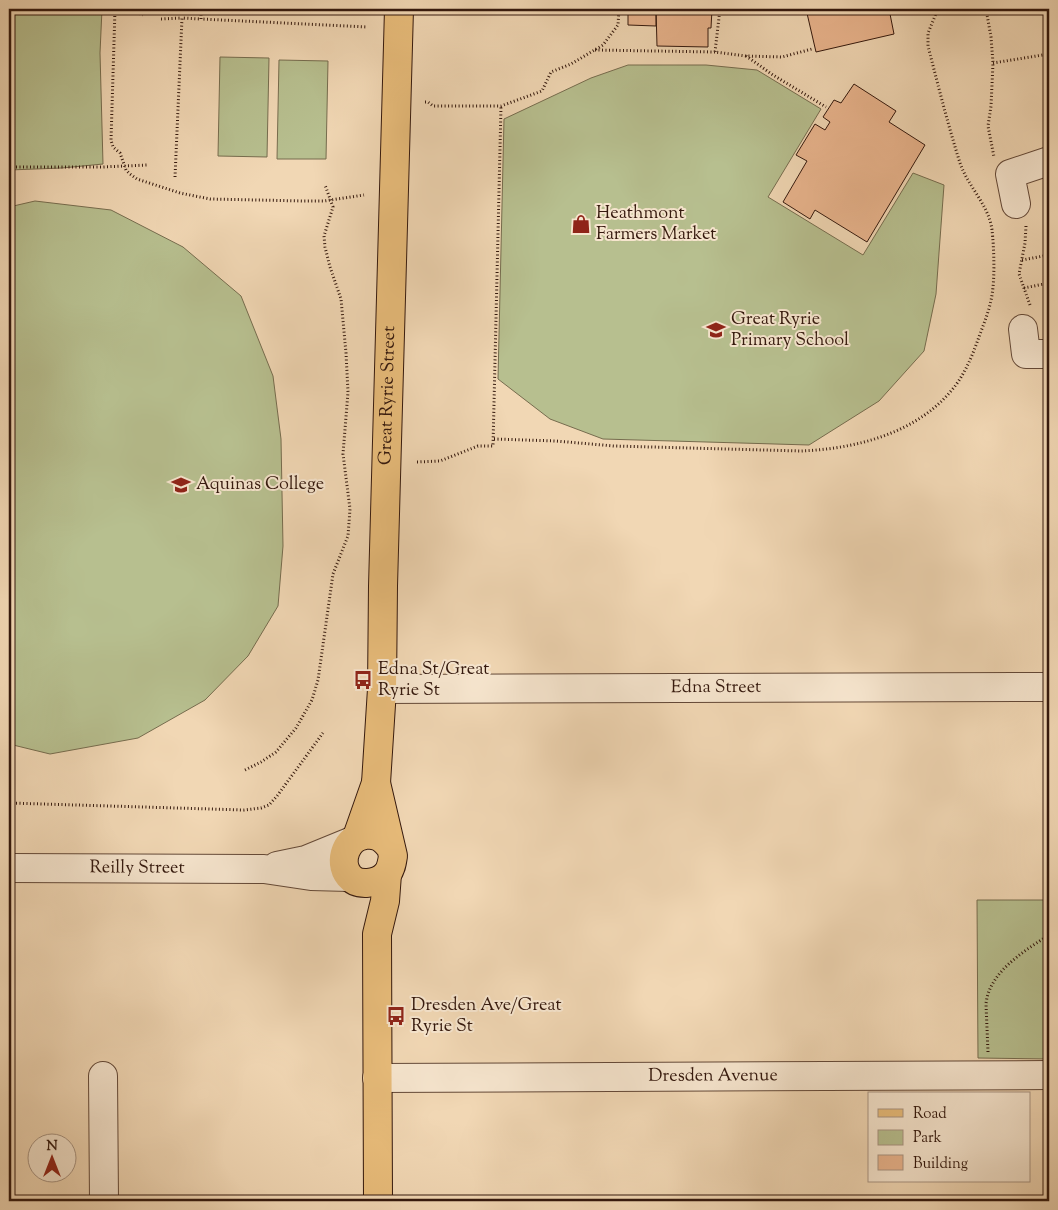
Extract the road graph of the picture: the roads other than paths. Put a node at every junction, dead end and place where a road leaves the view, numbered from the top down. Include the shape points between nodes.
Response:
1 (399, 9) edge
2 (1049, 161) edge
3 (1016, 204) road end
4 (1049, 687) edge
5 (382, 689) junction
6 (376, 783) junction
7 (353, 840) junction
8 (389, 861) junction
9 (9, 868) edge
10 (264, 869) junction
11 (353, 879) junction
12 (377, 934) junction
13 (1049, 1075) edge
14 (103, 1076) dead end
15 (377, 1078) junction
16 (104, 1201) edge
17 (378, 1201) edge

1 - 5 main road, Great Ryrie Street
2 - 3 street via 1010,174
4 - 5 street, Edna Street
5 - 6 main road, Great Ryrie Street
6 - 7 main road, Great Ryrie Street
6 - 8 main road, Great Ryrie Street
7 - 8 main road via 370,834 378,836 385,841
7 - 10 street, Reilly Street via 306,860
7 - 11 main road via 344,856 346,870
8 - 11 main road via 380,880
8 - 12 main road, Great Ryrie Street via 385,901
9 - 10 street, Reilly Street
10 - 11 street, Reilly Street
11 - 12 main road, Great Ryrie Street via 364,894
12 - 15 main road, Great Ryrie Street
13 - 15 street, Dresden Avenue
14 - 16 street
15 - 17 main road, Great Ryrie Street

